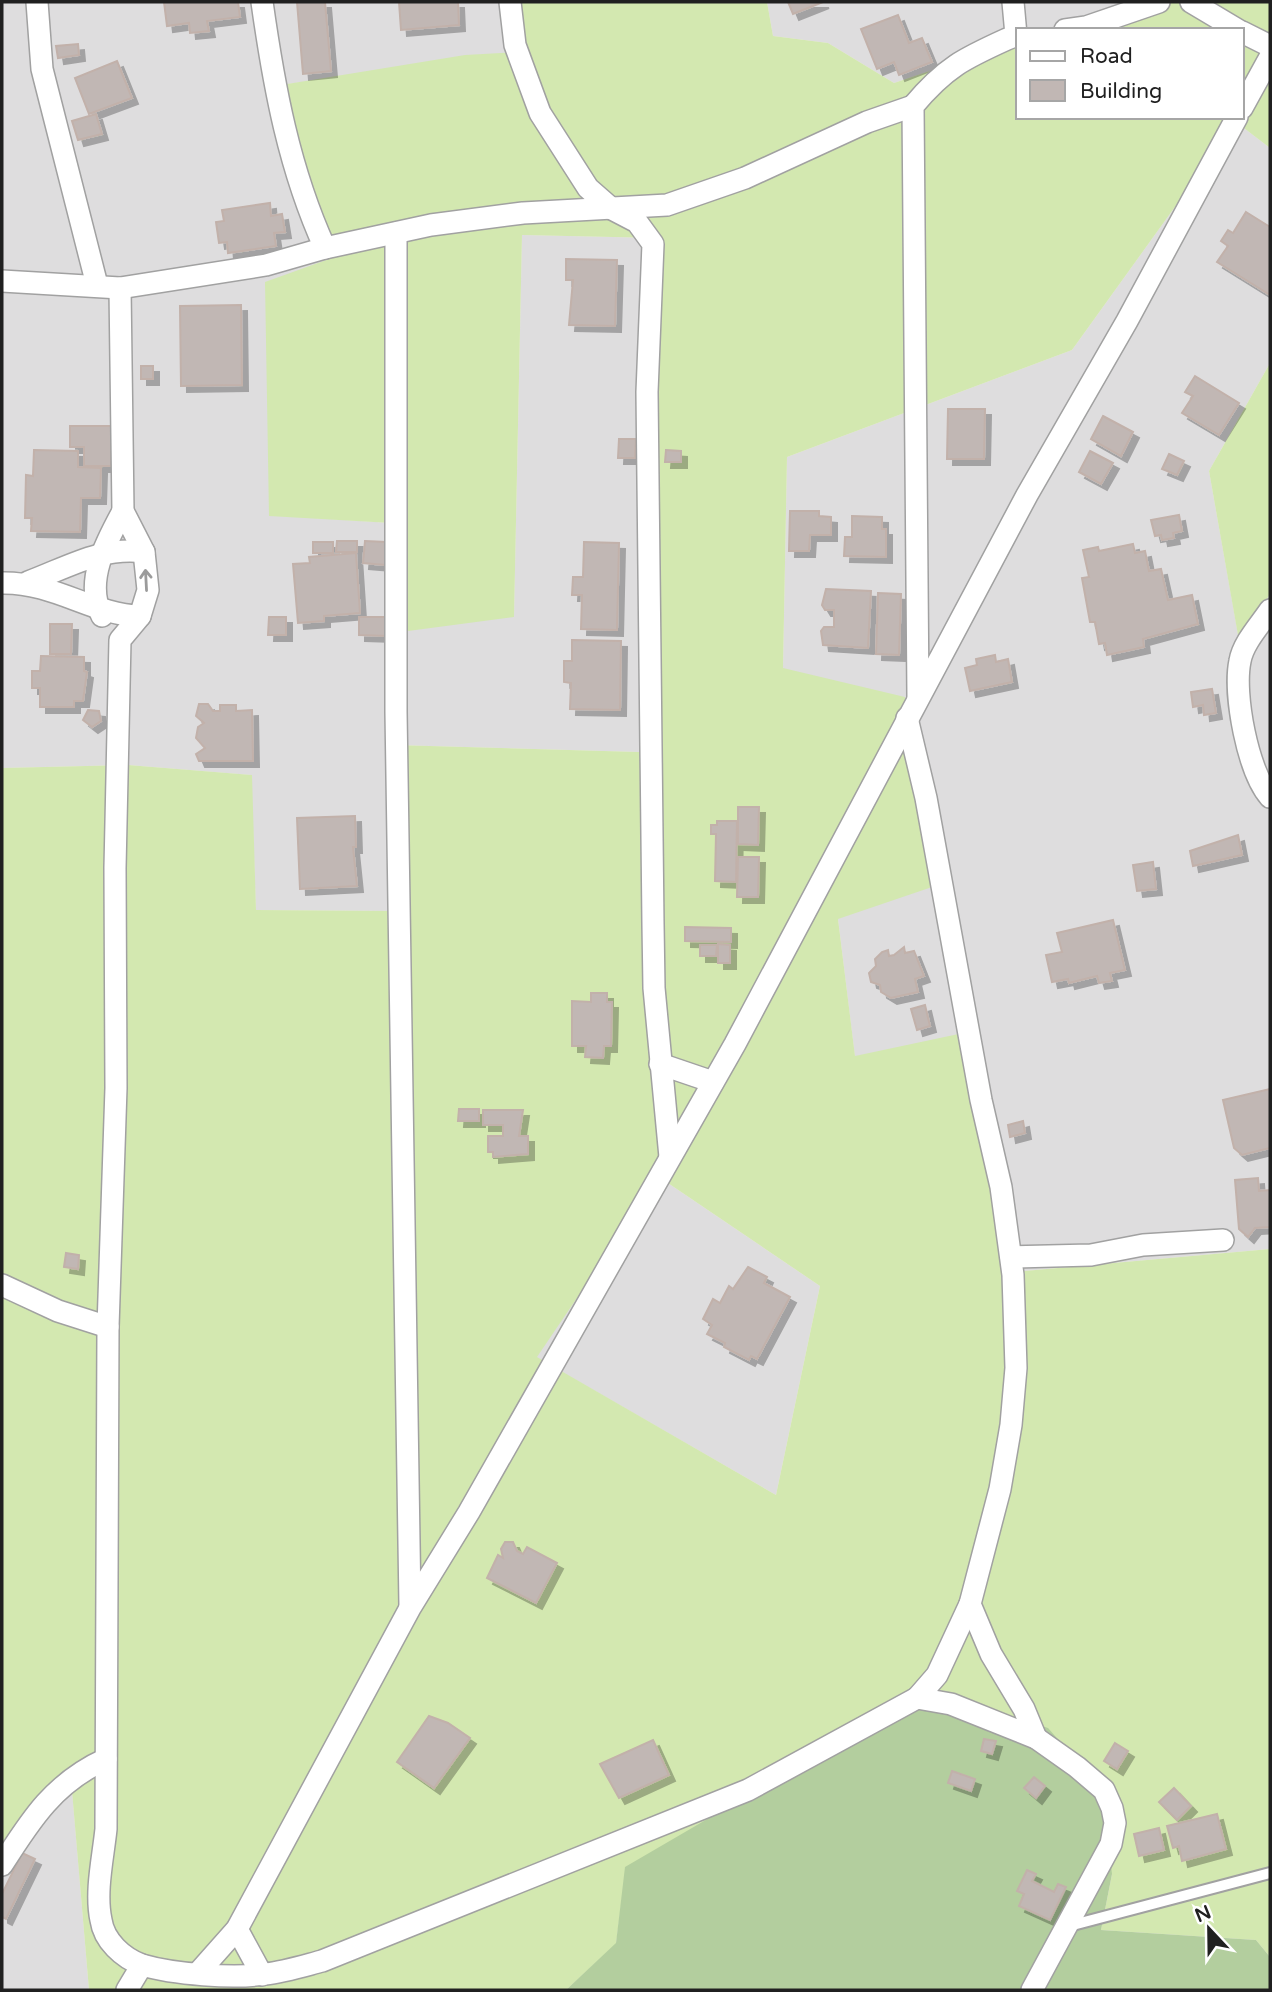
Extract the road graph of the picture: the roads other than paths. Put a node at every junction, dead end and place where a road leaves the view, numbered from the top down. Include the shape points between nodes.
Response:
1 (37, 2) edge
2 (262, 2) edge
3 (510, 2) edge
4 (1013, 2) edge
5 (1158, 2) edge
6 (1191, 2) edge
7 (1016, 28) edge
8 (1079, 28) edge
9 (1235, 28) edge
10 (1244, 33) edge
11 (1016, 35) edge
12 (1270, 46) edge
13 (1270, 57) edge
14 (1244, 104) edge
15 (913, 106) junction
16 (1236, 119) edge
17 (612, 209) junction
18 (396, 233) junction
19 (325, 248) junction
20 (2, 281) edge
21 (97, 285) junction
22 (120, 288) junction
23 (123, 511) junction
24 (144, 552) junction
25 (101, 554) junction
26 (28, 582) junction
27 (2, 583) edge
28 (96, 604) junction
29 (1270, 610) edge
30 (139, 616) junction
31 (120, 640) junction
32 (918, 699) junction
33 (907, 718) junction
34 (1270, 797) edge
35 (660, 1064) junction
36 (713, 1082) junction
37 (670, 1157) junction
38 (1223, 1240) dead end
39 (1011, 1257) junction
40 (2, 1285) edge
41 (108, 1327) junction
42 (970, 1604) junction
43 (410, 1608) junction
44 (917, 1698) junction
45 (1036, 1738) junction
46 (106, 1759) junction
47 (2, 1865) edge
48 (1270, 1873) edge
49 (1066, 1927) junction
50 (237, 1929) junction
51 (142, 1965) junction
52 (198, 1973) junction
53 (262, 1975) junction
54 (127, 1990) edge
55 (1032, 1990) edge

1 - 21 street via 42,69
2 - 19 street via 281,124 306,207
3 - 17 street via 515,45 540,113 588,188
4 - 7 street
5 - 8 street
6 - 9 street
10 - 12 street
11 - 15 street via 942,73
13 - 14 street
15 - 17 street via 745,178 667,205
15 - 32 street
16 - 32 street
17 - 18 street via 523,213
17 - 35 street via 637,222 653,244 647,392 653,923
18 - 19 street
18 - 43 street via 396,712
19 - 22 street via 266,265
20 - 21 street
21 - 22 street
22 - 23 street
23 - 24 street
23 - 25 street
24 - 25 street
30 -> 24 street via 148,590
25 - 26 street
25 - 28 street
26 - 27 street
26 - 28 street
28 - 30 street via 123,616
28 - 31 street
29 - 34 street via 1240,660 1238,678 1251,764
30 - 31 street
31 - 41 street via 116,1088
32 - 33 street
33 - 36 street
33 - 39 street via 942,879
35 - 36 street
35 - 37 street
36 - 37 street
37 - 43 street
38 - 39 street via 1143,1245 1091,1255
39 - 42 street via 1016,1368 1011,1425 1000,1489
40 - 41 street via 58,1311
41 - 46 street
42 - 44 street via 937,1675
42 - 45 street via 990,1654
43 - 50 street
44 - 45 street via 951,1704
44 - 53 street via 748,1790 322,1961
45 - 49 street via 1104,1790 1115,1823 1100,1868
46 - 47 street via 79,1771 35,1813
46 - 51 street via 101,1921 109,1941
48 - 49 lane
49 - 55 street
50 - 52 street
50 - 53 street
51 - 52 street
51 - 54 street
52 - 53 street

